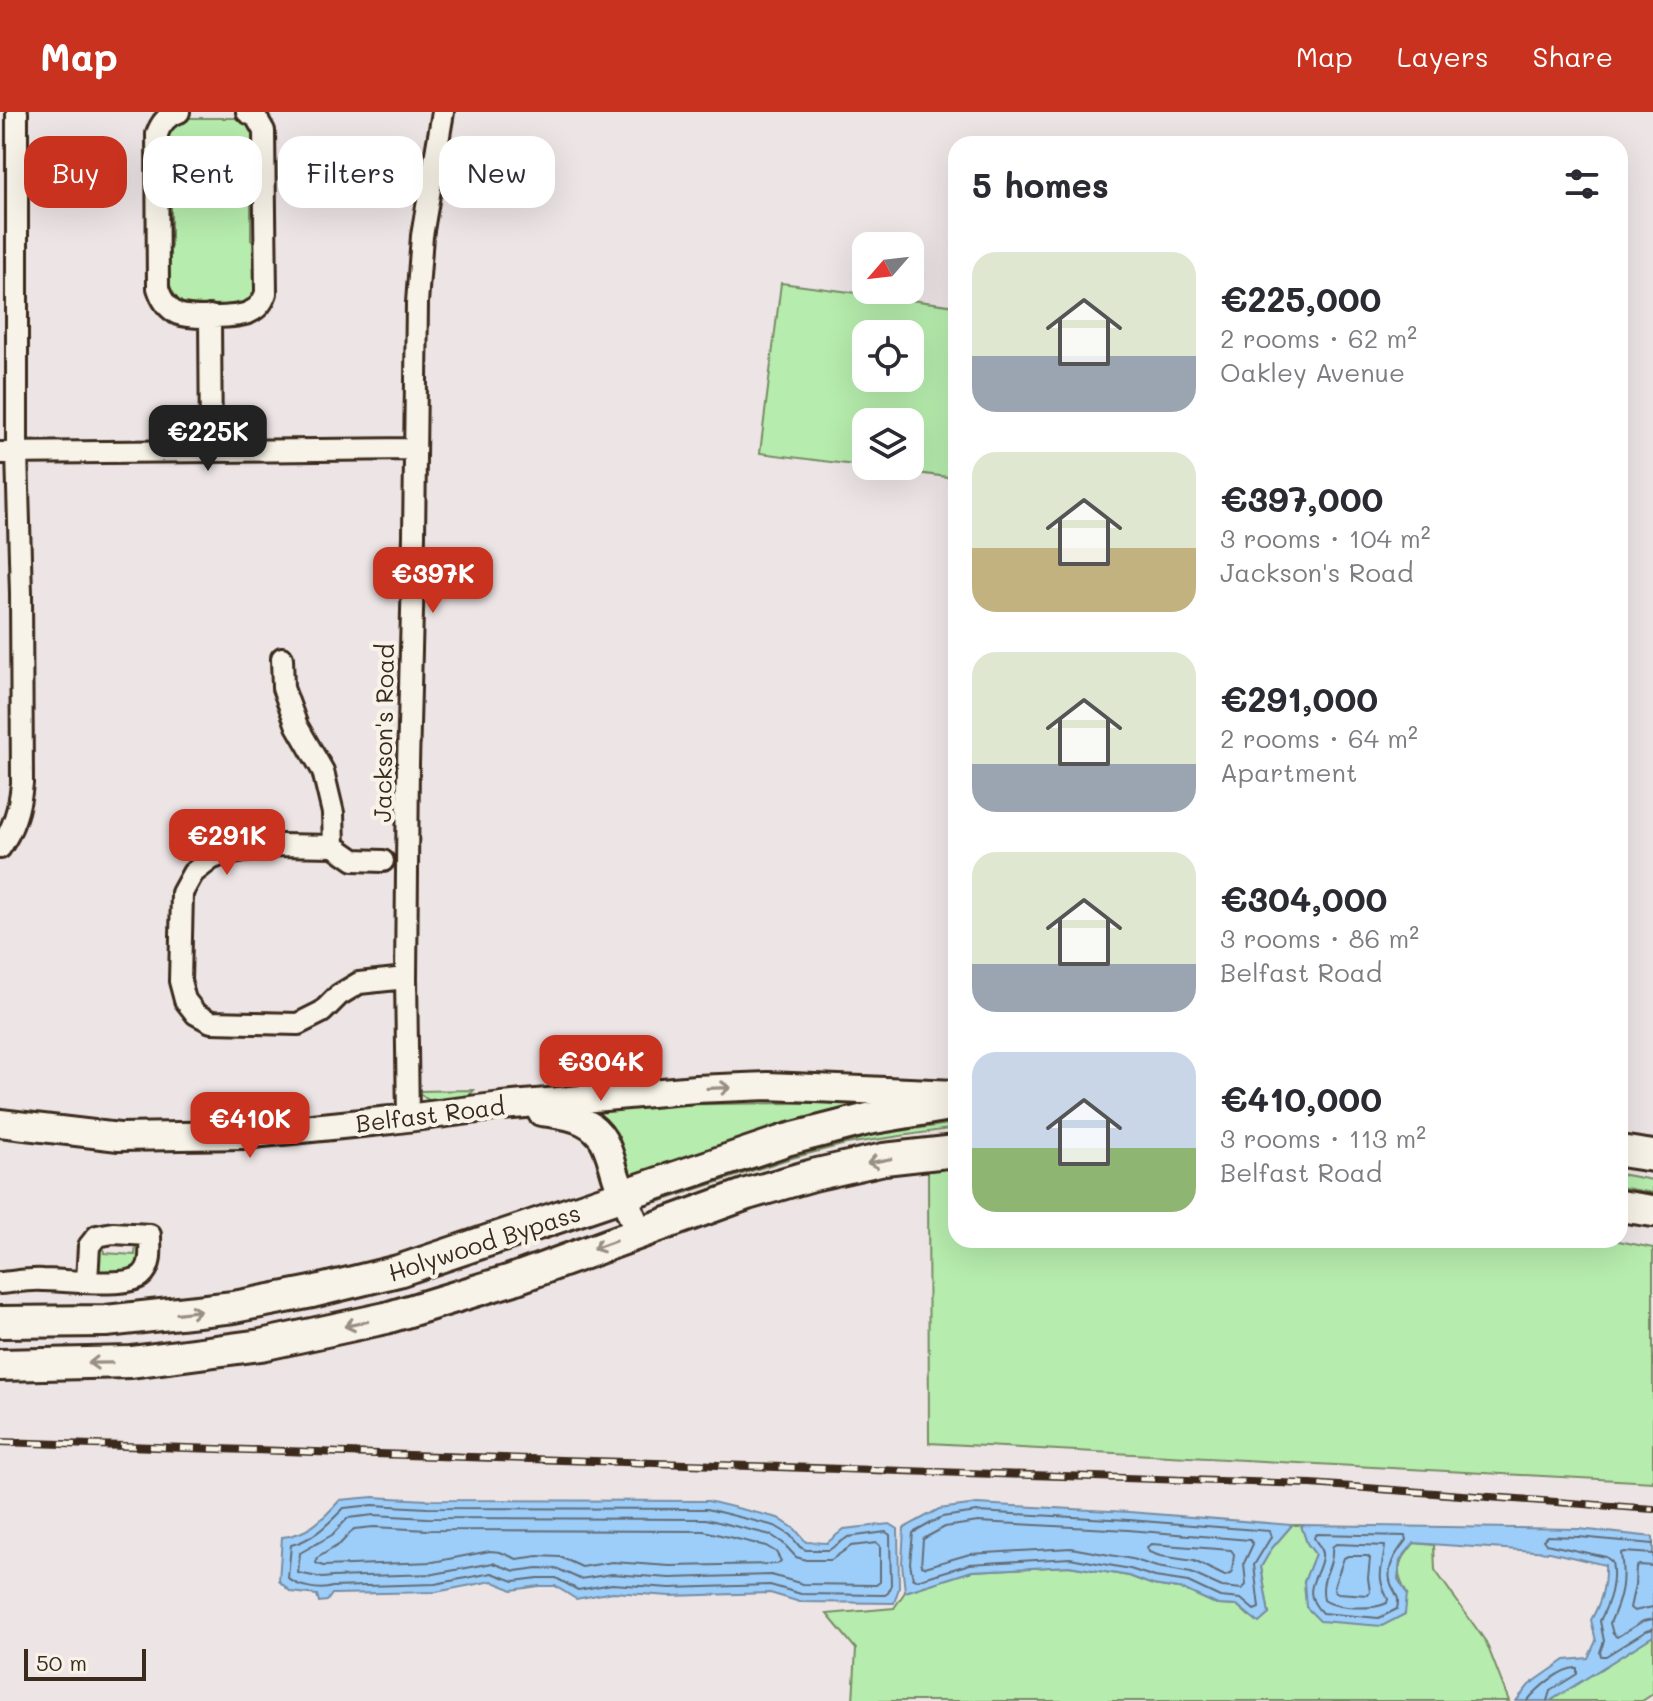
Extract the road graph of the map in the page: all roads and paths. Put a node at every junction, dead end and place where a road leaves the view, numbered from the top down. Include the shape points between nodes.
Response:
1 (17, 112) edge
2 (179, 112) edge
3 (247, 112) edge
4 (443, 112) edge
5 (8, 158) edge
6 (9, 306) edge
7 (210, 316) junction
8 (414, 449) junction
9 (211, 451) junction
10 (8, 453) edge
11 (21, 593) junction
12 (0, 594) edge
13 (282, 658) dead end
14 (334, 846) junction
15 (0, 848) edge
16 (383, 861) dead end
17 (406, 978) junction
18 (948, 1094) edge
19 (948, 1105) edge
20 (502, 1106) junction
21 (408, 1118) junction
22 (0, 1123) edge
23 (948, 1152) edge
24 (1628, 1152) edge
25 (1653, 1156) edge
26 (624, 1196) junction
27 (1628, 1207) edge
28 (1653, 1211) edge
29 (639, 1232) junction
30 (87, 1281) dead end
31 (0, 1283) edge
32 (0, 1322) edge
33 (0, 1365) edge

1 - 5 street
2 - 7 street via 163,122 157,134 158,288 178,314
3 - 7 street via 264,131 266,293 250,313
4 - 8 street, Jackson's Road via 422,236
5 - 6 street
6 - 10 street
7 - 9 street
8 - 9 street
8 - 17 street, Jackson's Road
9 - 10 street
10 - 11 street
11 - 12 street
11 - 15 street via 22,783 12,829
13 - 14 street via 283,688 323,771
14 - 16 street via 354,860
14 - 17 street via 280,845 221,855 193,873 182,893 180,981 185,1000 211,1022 298,1024 359,983
17 - 21 street, Jackson's Road
20 -> 18 main road, Belfast Road via 768,1086
19 - 26 highway, Holywood Bypass via 786,1140
20 - 21 main road, Belfast Road
20 - 26 main road via 579,1119 595,1129 608,1147
21 - 22 main road, Belfast Road via 243,1135 119,1137
23 -> 29 highway, Holywood Bypass via 813,1175
24 - 25 highway
26 - 29 main road
32 -> 26 highway, Holywood Bypass via 106,1321 312,1292 398,1271
27 - 28 highway
29 -> 33 highway, Holywood Bypass via 511,1280 386,1318 261,1345 131,1362
30 - 31 street

